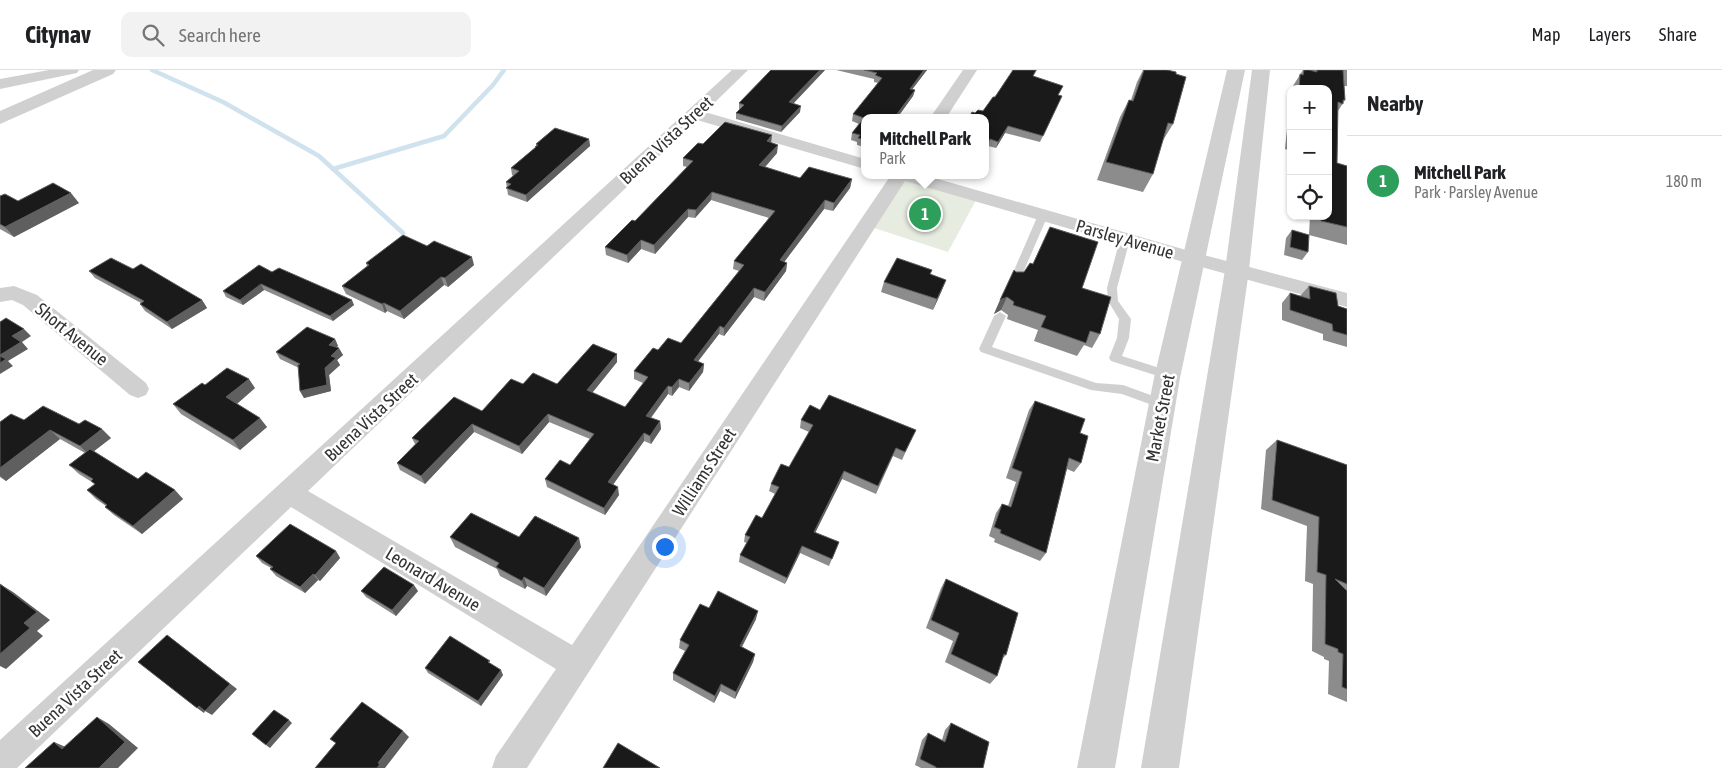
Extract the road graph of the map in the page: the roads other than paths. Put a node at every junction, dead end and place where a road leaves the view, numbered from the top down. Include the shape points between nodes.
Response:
1 (72, 70) edge
2 (741, 70) edge
3 (970, 70) edge
4 (1236, 70) edge
5 (1261, 70) edge
6 (102, 71) edge
7 (0, 84) edge
8 (693, 114) junction
9 (941, 114) edge
10 (0, 118) edge
11 (861, 163) edge
12 (899, 179) edge
13 (916, 179) edge
14 (1043, 215) junction
15 (1124, 239) junction
16 (1194, 259) junction
17 (1236, 270) junction
18 (1014, 282) edge
19 (0, 295) edge
20 (1347, 300) edge
21 (1000, 316) edge
22 (1168, 375) junction
23 (138, 389) dead end
24 (1162, 404) junction
25 (290, 493) junction
26 (577, 665) junction
27 (0, 762) edge
28 (508, 768) edge
29 (1096, 768) edge
30 (1160, 768) edge

1 - 7 street
2 - 8 street, Buena Vista Street
3 - 9 street
4 - 16 street, Market Street
5 - 17 street
6 - 10 street
8 - 11 street
8 - 25 street, Buena Vista Street
12 - 26 street, Williams Street
13 - 14 street, Parsley Avenue
14 - 15 street, Parsley Avenue
14 - 18 lane
15 - 16 street, Parsley Avenue
15 - 22 lane via 1112,288 1113,301 1125,319 1115,358
16 - 17 street, Parsley Avenue
16 - 22 street, Market Street
17 - 20 street, Parsley Avenue
17 - 30 street
19 - 23 street, Short Avenue via 14,293 30,300
21 - 24 lane via 986,349 1095,387 1122,390
22 - 24 street, Market Street
24 - 29 street, Market Street
25 - 26 street, Leonard Avenue
25 - 27 street, Buena Vista Street
26 - 28 street, Williams Street

